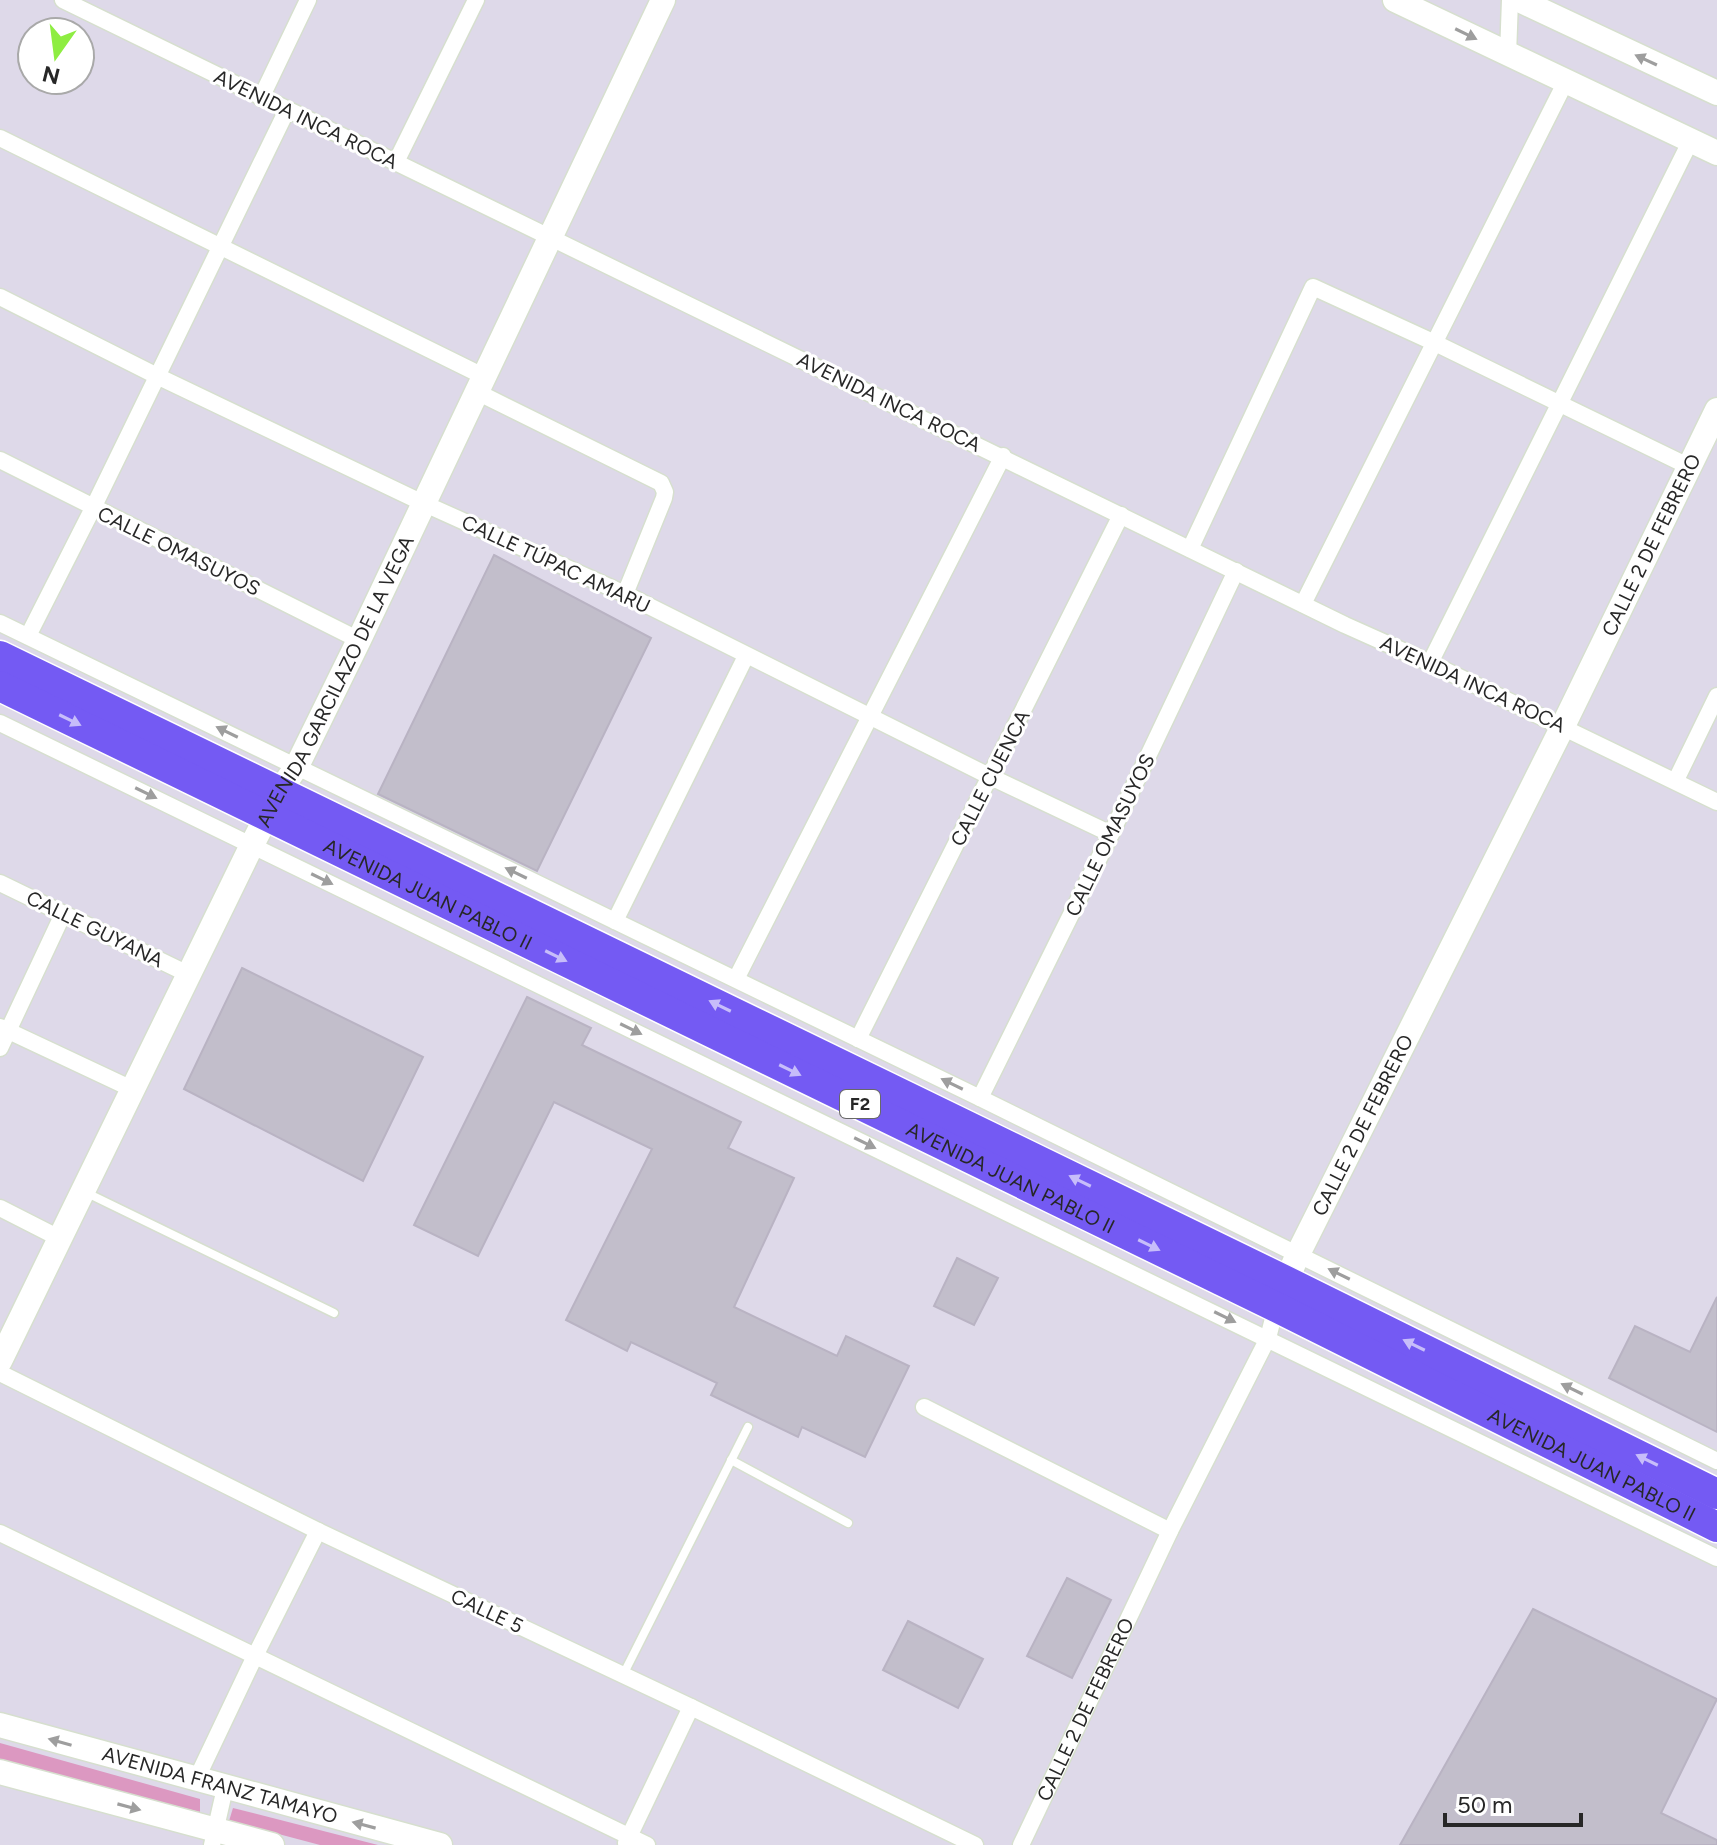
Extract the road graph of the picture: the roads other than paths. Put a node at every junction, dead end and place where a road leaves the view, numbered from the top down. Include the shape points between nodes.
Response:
1 (63, 0) edge
2 (308, 0) edge
3 (476, 0) edge
4 (663, 0) edge
5 (1395, 0) edge
6 (1510, 0) edge
7 (1519, 0) edge
8 (1508, 55) junction
9 (1565, 83) junction
10 (1717, 93) edge
11 (261, 98) junction
12 (287, 110) junction
13 (0, 138) edge
14 (1690, 142) junction
15 (1717, 153) edge
16 (396, 162) junction
17 (550, 239) junction
18 (220, 247) junction
19 (0, 297) edge
20 (1435, 343) junction
21 (157, 376) junction
22 (479, 384) junction
23 (1560, 405) junction
24 (1717, 410) edge
25 (1003, 456) junction
26 (0, 460) edge
27 (1690, 467) junction
28 (425, 504) junction
29 (93, 508) junction
30 (1121, 515) junction
31 (1190, 549) junction
32 (1236, 571) junction
33 (625, 594) junction
34 (1303, 604) junction
35 (0, 623) edge
36 (28, 636) junction
37 (359, 640) junction
38 (0, 656) edge
39 (746, 656) junction
40 (1430, 663) junction
41 (0, 686) edge
42 (1717, 696) edge
43 (870, 716) junction
44 (0, 723) edge
45 (1563, 726) junction
46 (297, 766) junction
47 (991, 777) junction
48 (1676, 780) junction
49 (1717, 802) edge
50 (273, 803) junction
51 (1111, 834) junction
52 (252, 845) junction
53 (0, 883) edge
54 (63, 914) junction
55 (615, 921) junction
56 (190, 975) junction
57 (736, 979) junction
58 (4, 1029) edge
59 (858, 1039) junction
60 (0, 1048) edge
61 (132, 1089) junction
62 (980, 1098) junction
63 (82, 1191) junction
64 (0, 1208) edge
65 (59, 1238) junction
66 (1287, 1281) junction
67 (334, 1313) dead end
68 (1268, 1338) junction
69 (0, 1361) edge
70 (0, 1373) edge
71 (924, 1407) dead end
72 (748, 1427) dead end
73 (731, 1460) junction
74 (1717, 1461) edge
75 (1717, 1494) edge
76 (848, 1523) dead end
77 (1717, 1527) edge
78 (318, 1531) junction
79 (1170, 1531) junction
80 (0, 1533) edge
81 (1717, 1558) edge
82 (255, 1656) junction
83 (623, 1675) junction
84 (691, 1707) junction
85 (0, 1725) edge
86 (0, 1772) edge
87 (196, 1780) junction
88 (225, 1788) junction
89 (214, 1838) edge
90 (627, 1840) edge
91 (272, 1845) edge
92 (440, 1845) edge
93 (647, 1845) edge
94 (975, 1845) edge
95 (1021, 1845) edge

1 - 11 street, AVENIDA INCA ROCA
2 - 11 street
3 - 16 street
4 - 17 street, AVENIDA GARCILAZO DE LA VEGA
5 -> 8 street
6 - 8 street
10 -> 7 street
8 - 9 street
9 - 14 street
9 - 20 street
11 - 12 street, AVENIDA INCA ROCA
12 - 16 street, AVENIDA INCA ROCA
12 - 18 street
13 - 18 street
14 - 15 street
14 - 23 street
16 - 17 street, AVENIDA INCA ROCA
17 - 22 street, AVENIDA GARCILAZO DE LA VEGA
17 - 25 street, AVENIDA INCA ROCA
18 - 21 street
18 - 22 street
19 - 21 street, CALLE TÚPAC AMARU
20 - 23 street
20 - 31 street via 1313,287
20 - 34 street
21 - 28 street, CALLE TÚPAC AMARU
21 - 29 street
22 - 28 street, AVENIDA GARCILAZO DE LA VEGA
22 - 33 street via 661,483 664,498
23 - 27 street
23 - 40 street
24 - 27 street, CALLE 2 DE FEBRERO
25 - 30 street, AVENIDA INCA ROCA
25 - 43 street
26 - 29 street, CALLE OMASUYOS
27 - 45 street, CALLE 2 DE FEBRERO
28 - 33 street, CALLE TÚPAC AMARU
28 - 37 street, AVENIDA GARCILAZO DE LA VEGA
29 - 36 street
29 - 37 street, CALLE OMASUYOS
30 - 31 street, AVENIDA INCA ROCA
30 - 47 street, CALLE CUENCA
31 - 32 street, AVENIDA INCA ROCA
32 - 34 street, AVENIDA INCA ROCA
32 - 51 street, CALLE OMASUYOS
33 - 39 street, CALLE TÚPAC AMARU
34 - 40 street, AVENIDA INCA ROCA
35 - 36 street, AVENIDA JUAN PABLO II
46 -> 36 street, AVENIDA JUAN PABLO II
37 - 46 street, AVENIDA GARCILAZO DE LA VEGA
38 - 50 highway, AVENIDA JUAN PABLO II / F2
39 - 43 street, CALLE TÚPAC AMARU
39 - 55 street
40 - 45 street, AVENIDA INCA ROCA
41 -> 50 highway, AVENIDA JUAN PABLO II / F2
42 - 48 street
43 - 47 street, CALLE TÚPAC AMARU
43 - 57 street
44 -> 52 street, AVENIDA JUAN PABLO II
45 - 48 street, AVENIDA INCA ROCA
45 - 66 street, CALLE 2 DE FEBRERO
46 - 50 street, AVENIDA GARCILAZO DE LA VEGA
55 -> 46 street, AVENIDA JUAN PABLO II
47 - 51 street, CALLE TÚPAC AMARU
47 - 59 street, CALLE CUENCA
48 - 49 street, AVENIDA INCA ROCA
50 - 52 street, AVENIDA GARCILAZO DE LA VEGA
50 - 66 highway, AVENIDA JUAN PABLO II / F2
51 - 62 street, CALLE OMASUYOS
52 - 56 street, AVENIDA GARCILAZO DE LA VEGA
52 -> 68 street, AVENIDA JUAN PABLO II
53 - 54 street, CALLE GUYANA
54 - 56 street, CALLE GUYANA
54 - 58 street
55 - 57 street, AVENIDA JUAN PABLO II
56 - 61 street, AVENIDA GARCILAZO DE LA VEGA
57 - 59 street, AVENIDA JUAN PABLO II
58 - 60 street
58 - 61 street
62 -> 59 street, AVENIDA JUAN PABLO II
61 - 63 street, AVENIDA GARCILAZO DE LA VEGA
62 - 66 street, AVENIDA JUAN PABLO II
63 - 65 street, AVENIDA GARCILAZO DE LA VEGA
63 - 67 lane
64 - 65 street
65 - 69 street, AVENIDA GARCILAZO DE LA VEGA
66 - 68 street, CALLE 2 DE FEBRERO
74 -> 66 street, AVENIDA JUAN PABLO II
75 -> 66 highway, AVENIDA JUAN PABLO II / F2
66 - 77 highway, AVENIDA JUAN PABLO II / F2
68 - 79 street, CALLE 2 DE FEBRERO
68 - 81 street, AVENIDA JUAN PABLO II
70 - 78 street, CALLE 5
71 - 79 street
72 - 73 lane
73 - 76 lane
73 - 83 lane
78 - 82 street
78 - 83 street, CALLE 5
79 - 95 street, CALLE 2 DE FEBRERO
80 - 82 street
82 - 87 street
82 - 90 street
83 - 84 street, CALLE 5
84 - 90 street
84 - 94 street, CALLE 5
87 -> 85 street, AVENIDA FRANZ TAMAYO
86 -> 89 street
87 - 88 street, AVENIDA FRANZ TAMAYO
88 - 89 street
92 -> 88 street, AVENIDA FRANZ TAMAYO
89 - 91 street
90 - 93 street

